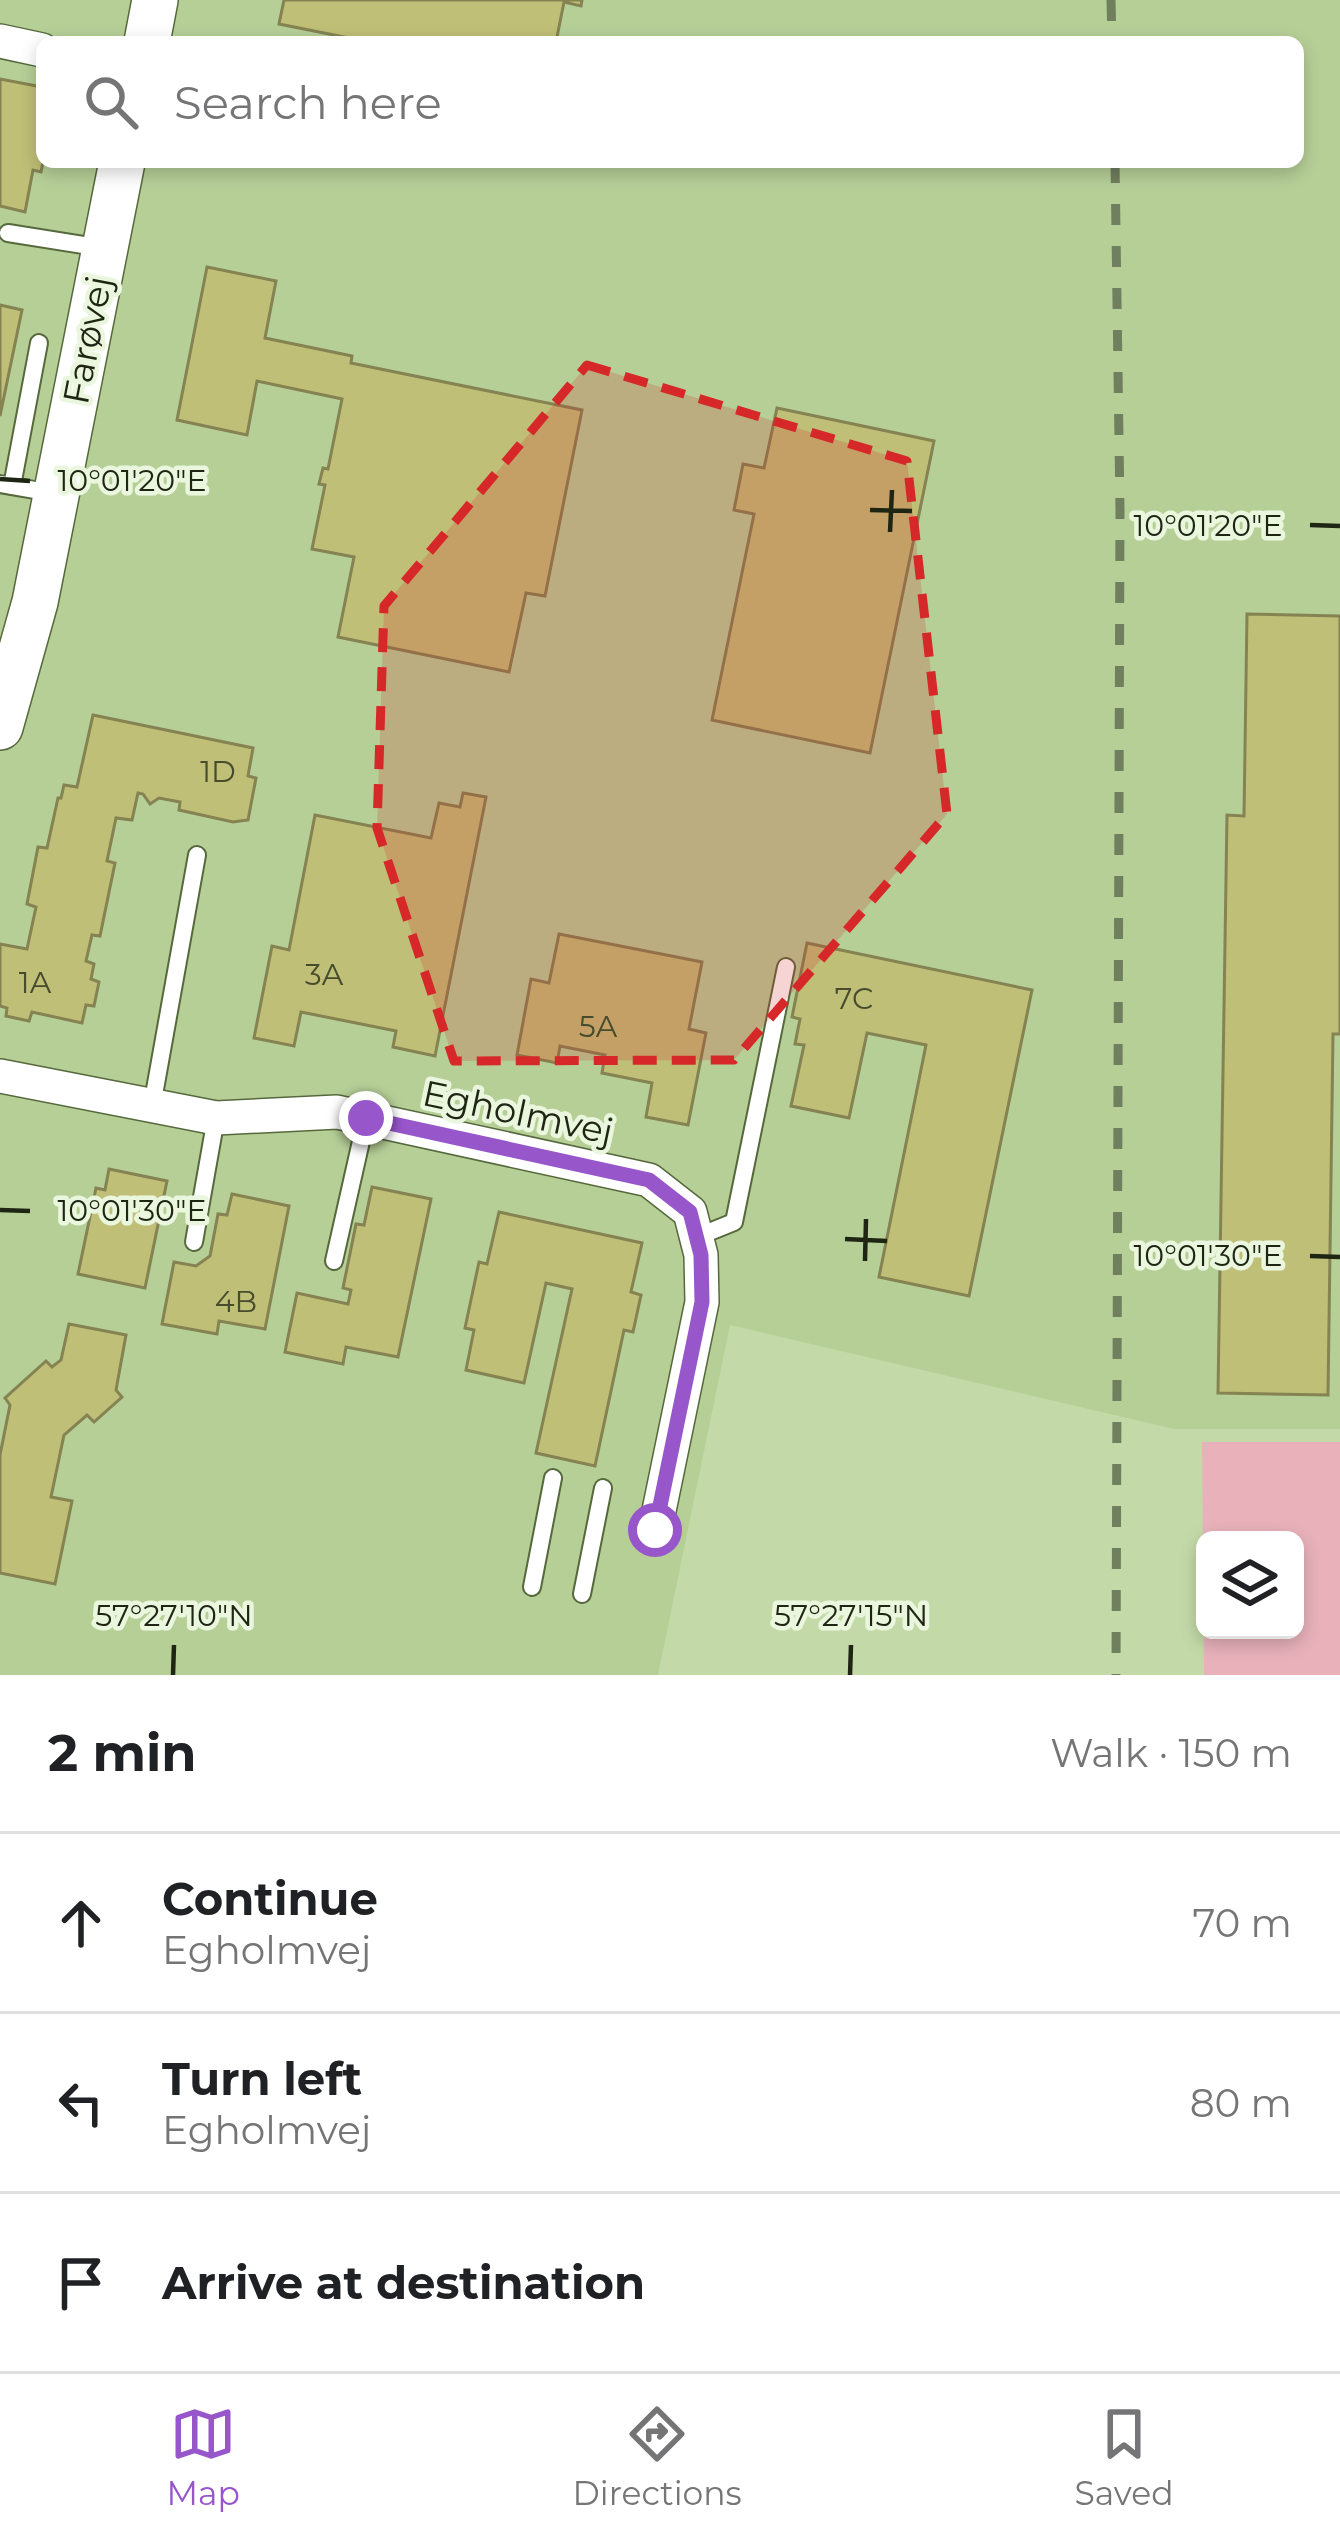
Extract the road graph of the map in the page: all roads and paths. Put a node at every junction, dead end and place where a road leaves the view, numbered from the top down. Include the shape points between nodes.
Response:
1 (155, 0) edge
2 (148, 36) edge
3 (0, 41) edge
4 (36, 49) edge
5 (121, 168) edge
6 (8, 233) dead end
7 (105, 248) junction
8 (39, 343) dead end
9 (6, 485) edge
10 (56, 494) junction
11 (0, 727) edge
12 (197, 856) dead end
13 (787, 967) dead end
14 (0, 1076) edge
15 (152, 1106) junction
16 (216, 1118) junction
17 (366, 1118) junction
18 (697, 1237) junction
19 (194, 1242) dead end
20 (334, 1261) dead end
21 (553, 1478) dead end
22 (603, 1488) dead end
23 (655, 1530) dead end
24 (532, 1587) dead end
25 (582, 1594) dead end

1 - 2 street
3 - 4 street
5 - 7 street, Farøvej
6 - 7 lane
7 - 10 street, Farøvej
8 - 9 lane
9 - 10 lane
10 - 11 street, Farøvej
12 - 15 lane
13 - 18 lane via 734,1222
14 - 15 street, Egholmvej
15 - 16 street, Egholmvej
16 - 17 street, Egholmvej
16 - 19 lane
17 - 18 street, Egholmvej via 649,1180 690,1212
17 - 20 lane
18 - 23 street via 702,1302
21 - 24 lane
22 - 25 lane

